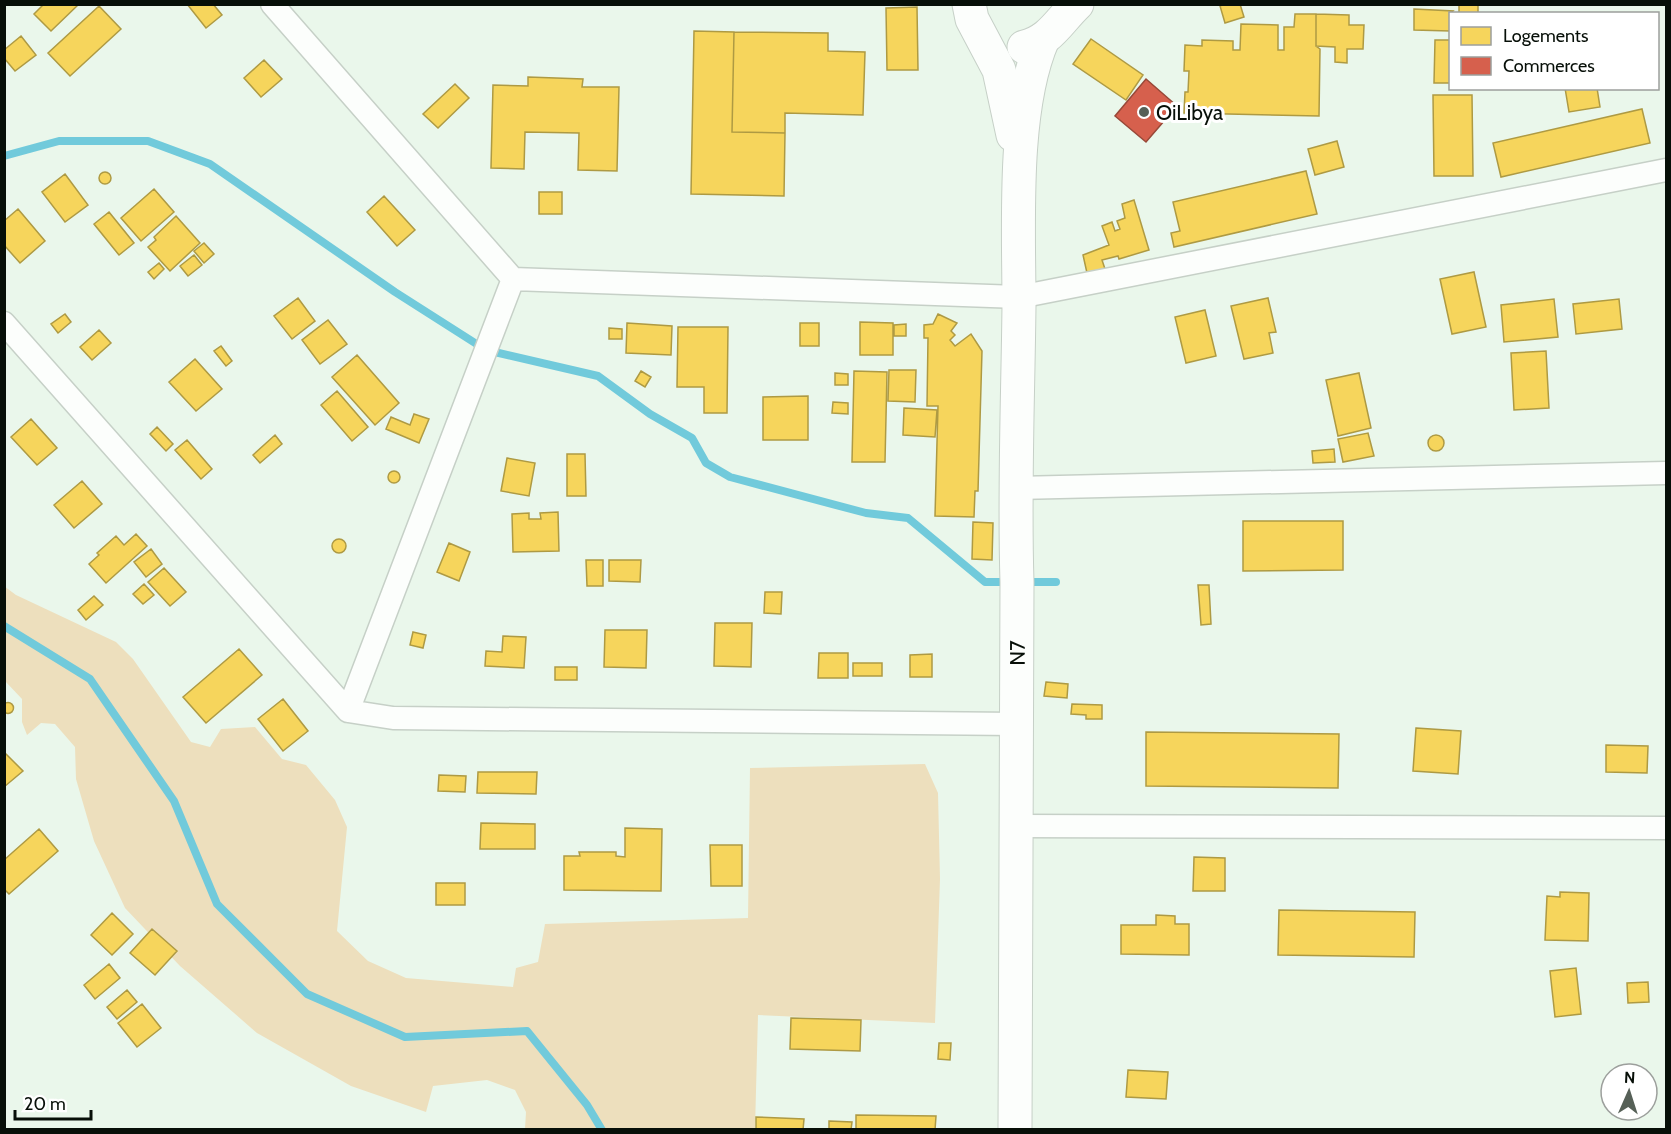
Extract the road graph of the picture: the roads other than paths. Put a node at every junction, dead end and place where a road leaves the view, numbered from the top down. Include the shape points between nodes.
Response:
1 (272, 4) edge
2 (969, 4) edge
3 (1062, 16) edge
4 (983, 35) junction
5 (1666, 170) edge
6 (1020, 175) junction
7 (513, 279) junction
8 (1019, 297) junction
9 (4, 322) edge
10 (1666, 473) edge
11 (1017, 488) junction
12 (348, 711) junction
13 (1016, 724) junction
14 (1016, 826) junction
15 (1666, 828) edge
16 (1015, 1130) edge

1 - 7 street
2 - 4 main road via 972,19
3 - 4 main road via 1036,44 1018,48 999,45
3 - 6 main road via 1030,75
4 - 6 main road via 1006,95
5 - 8 street
6 - 8 main road, N7
7 - 8 street
7 - 12 street
8 - 11 main road, N7
9 - 12 street
10 - 11 street
11 - 13 main road, N7
12 - 13 street via 393,718
13 - 14 main road, N7
14 - 15 street
14 - 16 main road, N7

